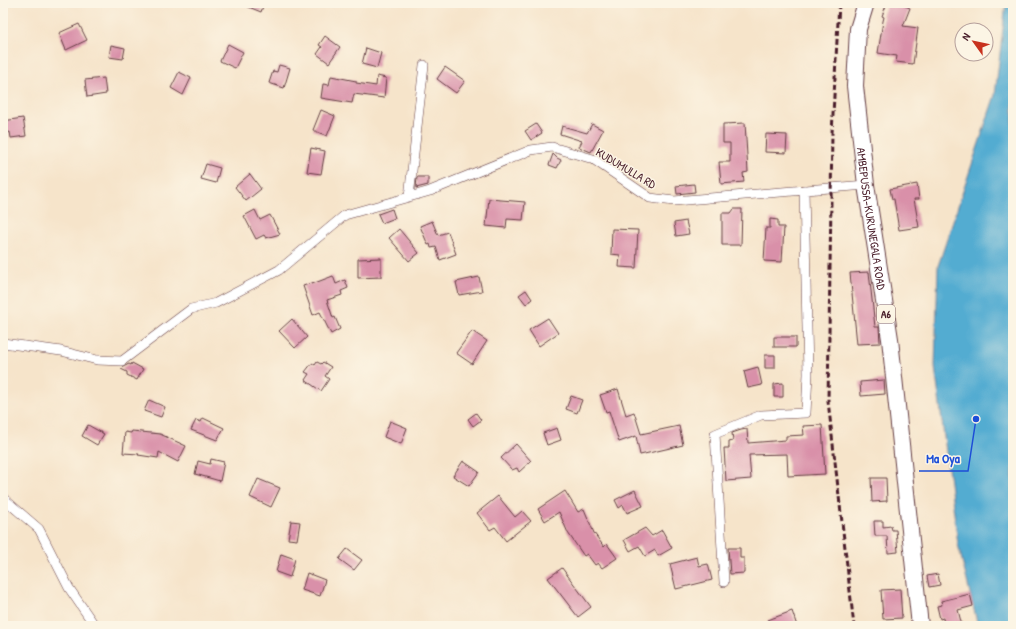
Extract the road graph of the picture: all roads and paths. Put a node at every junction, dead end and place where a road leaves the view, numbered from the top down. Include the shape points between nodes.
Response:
1 (866, 3) edge
2 (424, 65) dead end
3 (866, 185) junction
4 (804, 190) junction
5 (409, 197) junction
6 (3, 343) edge
7 (3, 498) edge
8 (724, 582) dead end
9 (95, 626) edge
10 (920, 626) edge

1 - 3 highway, AMBEPUSSA-KURUNEGALA ROAD / A6 via 858,29 854,86
2 - 5 street
3 - 4 street, KUDUMULLA RD
3 - 10 highway, AMBEPUSSA-KURUNEGALA ROAD / A6 via 890,339
4 - 5 street, KUDUMULLA RD via 674,201 650,198 593,159 552,147 531,150
4 - 8 street via 808,374 806,413 761,415 715,434
5 - 6 street, KUDUMULLA RD via 344,215 279,270 216,303 191,309 122,361 97,360 61,351
7 - 9 street via 39,529 69,588

